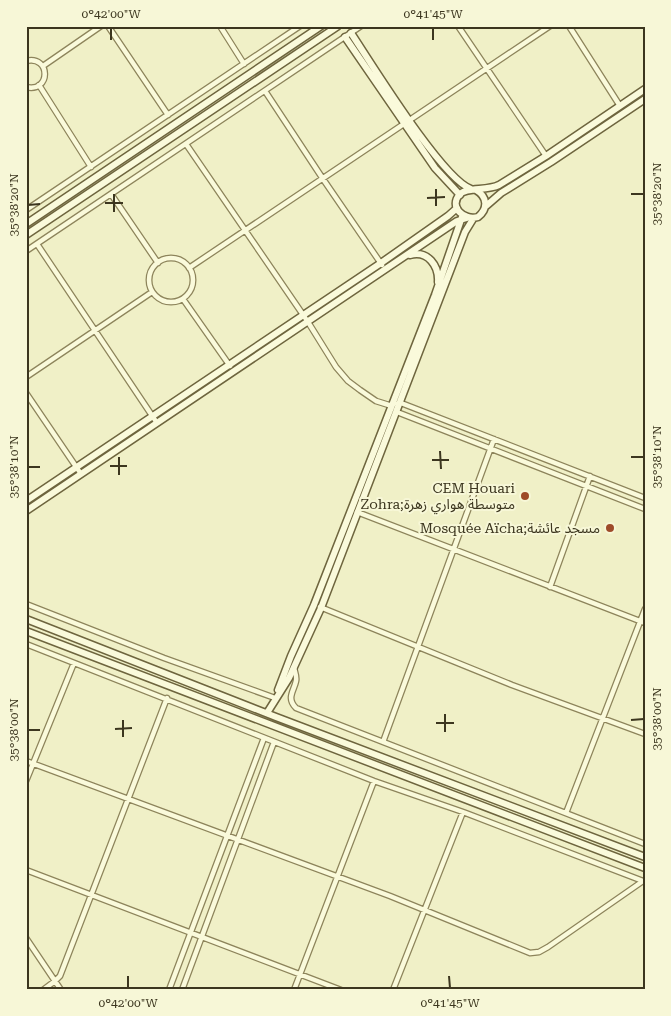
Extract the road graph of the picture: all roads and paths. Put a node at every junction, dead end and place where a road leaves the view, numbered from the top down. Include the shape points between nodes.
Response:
1 (101, 26) edge
2 (108, 26) edge
3 (220, 26) edge
4 (300, 26) edge
5 (321, 26) edge
6 (337, 26) edge
7 (361, 26) edge
8 (458, 26) edge
9 (550, 26) edge
10 (569, 26) edge
11 (351, 33) junction
12 (345, 37) junction
13 (26, 61) edge
14 (244, 64) junction
15 (43, 66) junction
16 (487, 69) junction
17 (39, 85) junction
18 (26, 87) edge
19 (645, 90) edge
20 (265, 91) junction
21 (645, 99) edge
22 (620, 106) junction
23 (168, 115) junction
24 (410, 121) junction
25 (404, 125) junction
26 (186, 144) junction
27 (546, 156) junction
28 (91, 167) junction
29 (322, 179) junction
30 (474, 190) junction
31 (111, 194) junction
32 (460, 195) junction
33 (486, 206) junction
34 (457, 208) junction
35 (26, 210) edge
36 (466, 218) junction
37 (26, 224) edge
38 (246, 230) junction
39 (26, 235) edge
40 (37, 244) junction
41 (26, 251) edge
42 (404, 257) junction
43 (158, 263) junction
44 (381, 263) junction
45 (189, 268) junction
46 (385, 270) junction
47 (152, 292) junction
48 (436, 295) junction
49 (183, 299) junction
50 (304, 315) junction
51 (308, 322) junction
52 (95, 331) junction
53 (229, 365) junction
54 (234, 371) junction
55 (26, 377) edge
56 (26, 392) edge
57 (401, 403) junction
58 (392, 406) junction
59 (398, 412) junction
60 (152, 417) junction
61 (157, 423) junction
62 (494, 439) junction
63 (490, 450) junction
64 (76, 468) junction
65 (81, 474) junction
66 (590, 476) junction
67 (587, 487) junction
68 (645, 498) edge
69 (26, 501) edge
70 (645, 509) edge
71 (26, 511) edge
72 (355, 512) junction
73 (454, 549) junction
74 (550, 587) junction
75 (26, 604) edge
76 (314, 605) junction
77 (321, 608) junction
78 (645, 609) edge
79 (26, 619) edge
80 (642, 622) edge
81 (26, 630) edge
82 (26, 644) edge
83 (418, 646) junction
84 (74, 664) junction
85 (294, 668) junction
86 (167, 698) junction
87 (275, 698) junction
88 (267, 713) junction
89 (602, 718) junction
90 (645, 734) edge
91 (264, 738) junction
92 (274, 742) junction
93 (383, 742) junction
94 (26, 761) edge
95 (33, 764) junction
96 (26, 780) edge
97 (374, 780) junction
98 (128, 798) junction
99 (463, 812) junction
100 (566, 813) junction
101 (228, 836) junction
102 (238, 840) junction
103 (645, 844) edge
104 (645, 857) edge
105 (645, 868) edge
106 (26, 870) edge
107 (337, 877) junction
108 (644, 882) edge
109 (91, 895) junction
110 (424, 910) junction
111 (191, 933) junction
112 (202, 937) junction
113 (26, 938) edge
114 (300, 974) junction
115 (55, 981) junction
116 (43, 990) edge
117 (61, 990) edge
118 (169, 990) edge
119 (182, 990) edge
120 (294, 990) edge
121 (341, 990) edge
122 (393, 990) edge

1 - 15 street
2 - 23 street
3 - 14 street
4 - 14 street
5 - 37 street
6 - 39 street
7 - 11 street
8 - 16 street
9 - 16 street
10 - 22 street
11 - 12 street
11 - 24 street
12 - 20 street
12 - 25 street
13 - 15 street via 35,61
14 - 23 street
15 - 17 street via 45,78
16 - 24 street
16 - 27 street
17 - 18 street
17 - 28 street
19 - 22 street
20 - 26 street
20 - 29 street
21 - 33 street
22 - 27 street
23 - 28 street
24 - 25 street
24 - 30 street via 460,183
25 - 29 street
25 - 32 street via 435,168
26 - 31 street
26 - 38 street
27 - 30 street via 491,188
28 - 35 street
29 - 38 street
29 - 44 street
30 - 32 street
30 - 33 street via 484,196
31 - 40 street
31 - 43 street
32 - 34 street
33 - 36 street via 482,214
34 - 36 street
34 - 44 street
36 - 42 street
36 - 48 street
36 - 57 street via 465,232
38 - 45 street
38 - 50 street
40 - 41 street
40 - 52 street
42 - 46 street
42 - 48 street via 420,254 433,262 439,275
43 - 45 street via 169,258 177,259
43 - 47 street via 149,278
44 - 46 street
44 - 50 street
45 - 49 street via 192,288
46 - 51 street
47 - 49 street via 163,301
47 - 52 street
48 - 58 street
49 - 53 street
50 - 51 street
50 - 53 street
51 - 54 street
51 - 58 street via 336,368 348,381 376,401
52 - 55 street
52 - 60 street
53 - 54 street
53 - 60 street
54 - 61 street
56 - 64 street
57 - 58 street
57 - 59 street
57 - 62 street
58 - 59 street
58 - 72 street
59 - 63 street
59 - 72 street
60 - 61 street
60 - 64 street
61 - 65 street
62 - 63 street
62 - 66 street
63 - 67 street
63 - 73 street
64 - 65 street
64 - 69 street
65 - 71 street
66 - 67 street
66 - 68 street
67 - 70 street
67 - 74 street
72 - 73 street
72 - 76 street
72 - 77 street
73 - 74 street
73 - 83 street
74 - 80 street
75 - 87 street
76 - 77 street
76 - 87 street
77 - 83 street
77 - 85 street
78 - 80 street
79 - 88 street
80 - 89 street
81 - 105 street
82 - 84 street
83 - 89 street
83 - 93 street
84 - 86 street
84 - 95 street
85 - 87 street
85 - 93 street via 296,679 291,704
86 - 91 street
86 - 98 street
87 - 88 street
88 - 104 street
89 - 90 street
89 - 100 street
91 - 92 street
91 - 101 street
92 - 97 street
92 - 102 street
93 - 100 street
94 - 95 street
95 - 96 street
95 - 98 street
97 - 99 street
97 - 107 street
98 - 101 street
98 - 109 street
99 - 108 street
99 - 110 street
100 - 103 street
101 - 102 street
101 - 111 street
102 - 107 street
102 - 112 street
106 - 109 street
107 - 110 street
107 - 114 street
108 - 110 street via 536,953
109 - 111 street
109 - 115 street via 60,976
110 - 122 street
111 - 112 street
111 - 118 street
112 - 114 street
112 - 119 street
113 - 115 street
114 - 120 street
114 - 121 street
115 - 116 street
115 - 117 street

